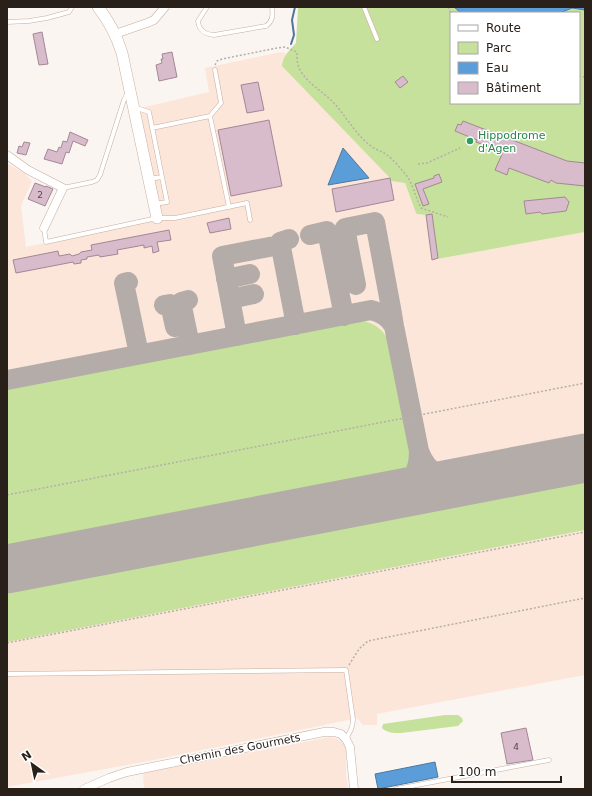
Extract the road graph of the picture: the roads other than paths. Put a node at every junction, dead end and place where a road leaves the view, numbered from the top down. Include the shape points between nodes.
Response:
1 (72, 7) edge
2 (98, 7) edge
3 (165, 7) edge
4 (208, 7) edge
5 (272, 7) edge
6 (364, 7) edge
7 (7, 22) edge
8 (115, 34) junction
9 (377, 39) dead end
10 (215, 70) road end
11 (130, 88) junction
12 (134, 107) junction
13 (210, 116) junction
14 (152, 128) junction
15 (7, 155) edge
16 (162, 177) junction
17 (149, 180) junction
18 (63, 188) junction
19 (154, 204) junction
20 (229, 207) junction
21 (156, 218) junction
22 (250, 220) dead end
23 (44, 228) joint
24 (7, 674) edge
25 (346, 739) junction
26 (549, 760) dead end
27 (84, 789) edge
28 (354, 789) edge
29 (396, 789) edge

1 - 7 lane via 68,12 47,18
2 - 8 street
3 - 8 street via 154,20
4 - 5 lane via 198,21 202,31 214,35 266,26 272,19
6 - 9 lane
8 - 11 street
10 - 13 lane via 221,103
11 - 12 street
11 - 18 lane via 97,180
12 - 14 lane via 149,112
12 - 17 street
13 - 14 lane
13 - 20 lane
14 - 16 lane
15 - 18 street via 28,170
16 - 17 lane
16 - 19 lane via 167,202
17 - 19 street
18 - 23 street
19 - 21 street
20 - 21 lane via 175,218
20 - 22 lane via 247,203
21 - 23 lane via 46,242
24 - 25 lane via 346,670 353,719 353,726
25 - 27 street, Chemin des Gourmets via 341,734 324,732 127,772
25 - 28 street via 350,747
26 - 29 lane

